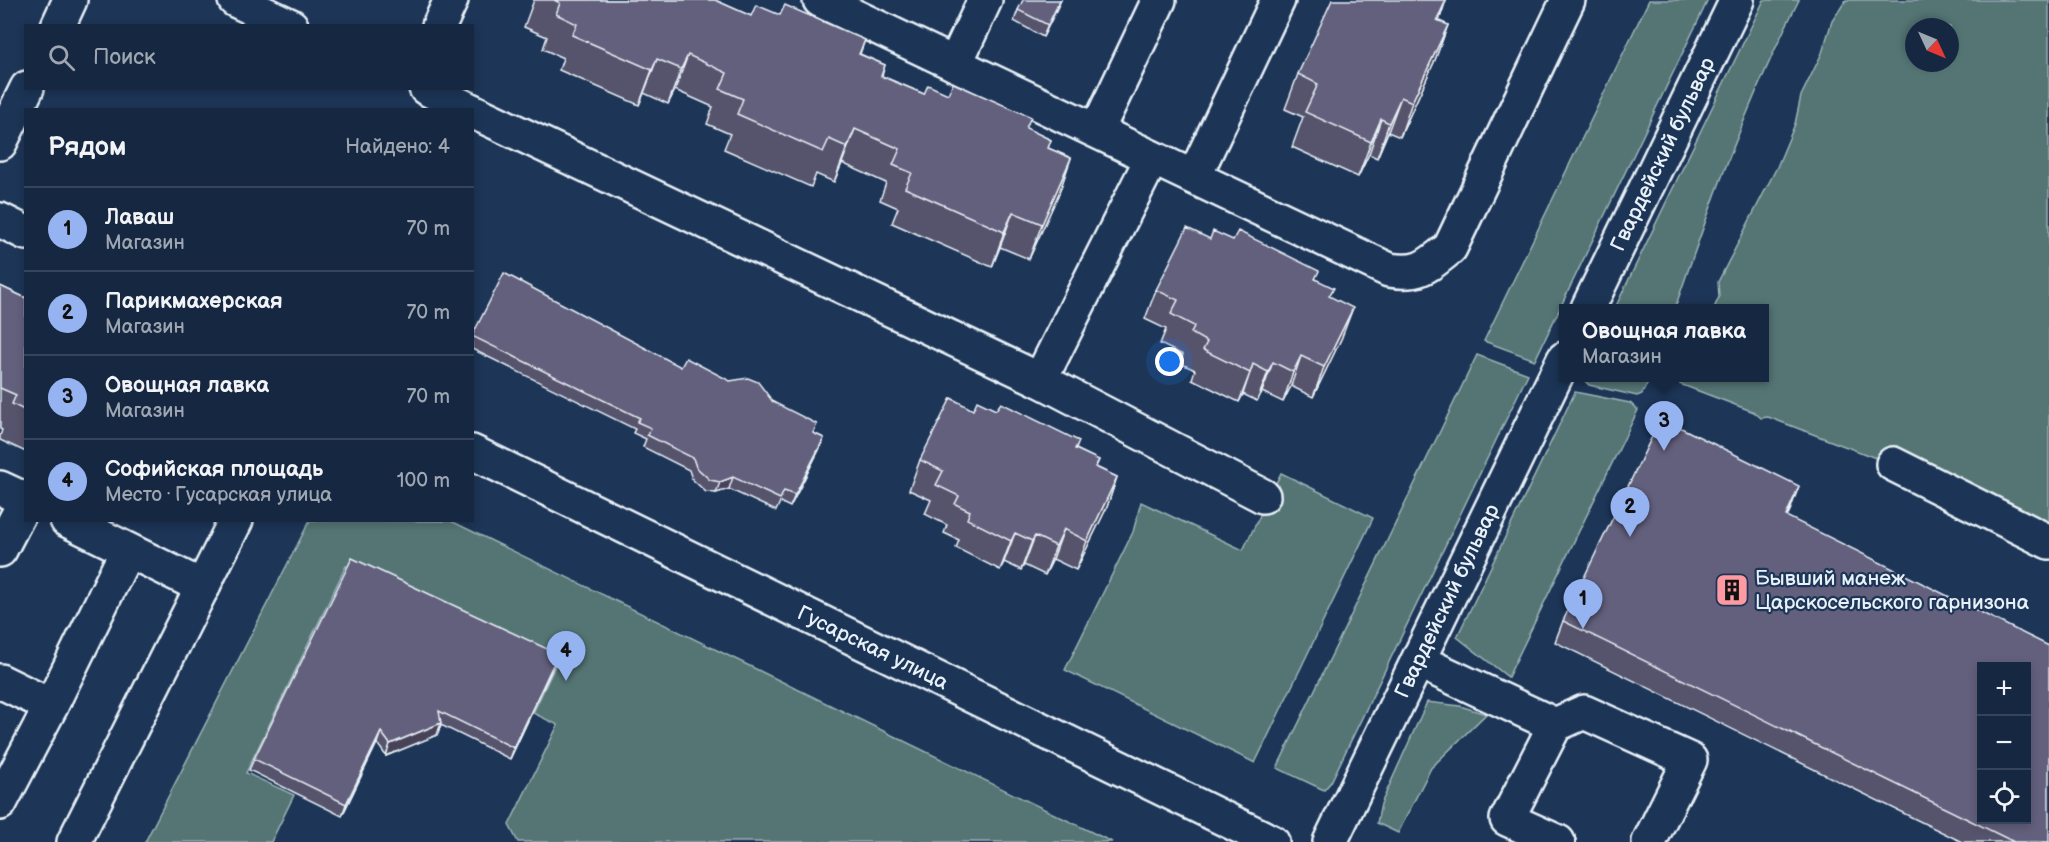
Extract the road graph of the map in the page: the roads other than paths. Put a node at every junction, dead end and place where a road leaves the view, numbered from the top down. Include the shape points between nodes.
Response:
1 (70, 0) edge
2 (236, 0) edge
3 (451, 0) edge
4 (820, 0) edge
5 (985, 0) edge
6 (1159, 0) edge
7 (1278, 0) edge
8 (1568, 0) edge
9 (1737, 0) edge
10 (59, 24) edge
11 (287, 24) edge
12 (440, 24) edge
13 (954, 64) junction
14 (26, 90) edge
15 (430, 90) edge
16 (467, 108) edge
17 (474, 111) edge
18 (1097, 130) junction
19 (0, 143) edge
20 (1152, 158) junction
21 (1194, 177) junction
22 (0, 220) edge
23 (24, 232) edge
24 (1590, 304) edge
25 (1559, 367) edge
26 (1040, 380) junction
27 (474, 453) edge
28 (1893, 464) dead end
29 (0, 488) edge
30 (1263, 496) dead end
31 (24, 499) edge
32 (24, 504) edge
33 (71, 522) edge
34 (235, 522) edge
35 (2049, 542) edge
36 (0, 550) edge
37 (127, 551) junction
38 (203, 587) junction
39 (1418, 661) junction
40 (0, 681) edge
41 (51, 706) junction
42 (1555, 725) junction
43 (0, 803) edge
44 (74, 842) edge
45 (1272, 842) edge
46 (1330, 842) edge
47 (1558, 842) edge
48 (1649, 842) edge

1 - 10 street
2 - 11 street
3 - 12 street
4 - 13 street
5 - 13 street
6 - 18 street
7 - 21 street
8 - 21 street via 1450,248 1429,265 1409,273 1389,270
9 - 24 street, Гвардейский бульвар
13 - 18 street
14 - 19 street
15 - 16 street
17 - 26 street
18 - 20 street
20 - 21 street
20 - 26 street
22 - 23 street
25 - 39 street, Гвардейский бульвар
26 - 30 street
27 - 45 street, Гусарская улица
28 - 35 street
29 - 31 street
32 - 36 street
33 - 37 street
34 - 38 street
37 - 38 street
37 - 41 street
38 - 44 street
39 - 42 street
39 - 46 street, Гвардейский бульвар
40 - 41 street
41 - 43 street
42 - 47 street via 1507,819
42 - 48 street via 1584,712 1690,760

